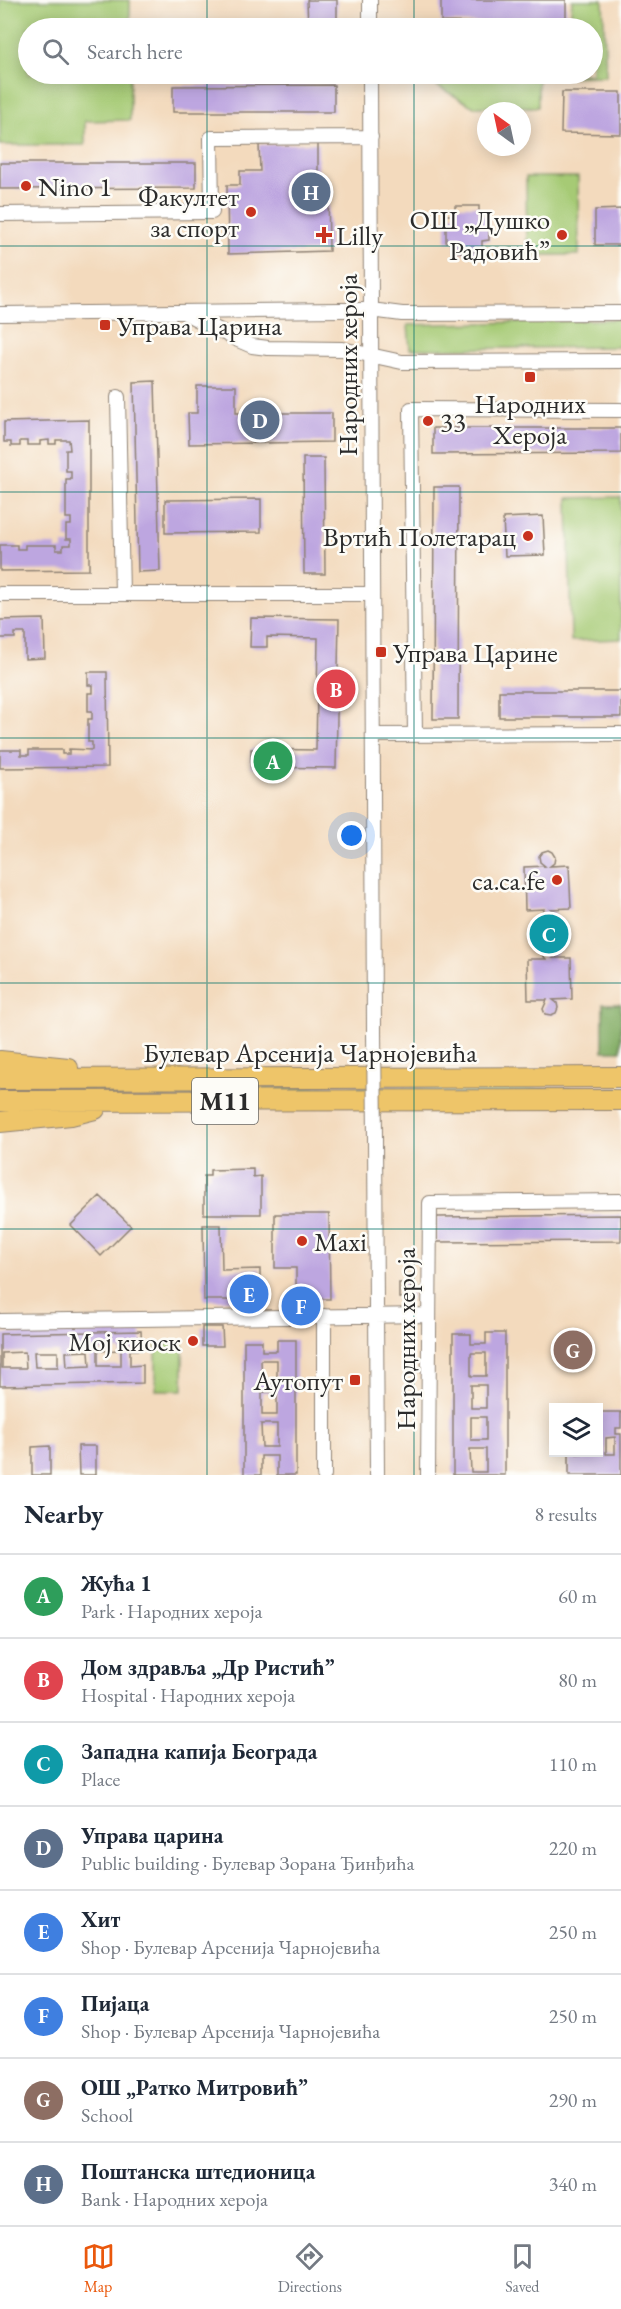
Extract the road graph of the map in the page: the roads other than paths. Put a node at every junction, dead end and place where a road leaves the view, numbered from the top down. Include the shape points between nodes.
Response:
1 (370, 0) edge
2 (370, 18) edge
3 (370, 84) edge
4 (370, 137) junction
5 (0, 214) edge
6 (371, 310) junction
7 (185, 313) junction
8 (621, 313) edge
9 (0, 314) edge
10 (371, 356) junction
11 (621, 361) edge
12 (118, 397) dead end
13 (621, 410) edge
14 (0, 594) edge
15 (122, 594) junction
16 (372, 594) junction
17 (621, 734) edge
18 (373, 735) junction
19 (415, 735) junction
20 (0, 1061) edge
21 (621, 1077) edge
22 (0, 1079) edge
23 (114, 1080) junction
24 (621, 1100) edge
25 (0, 1101) edge
26 (109, 1102) junction
27 (0, 1122) edge
28 (621, 1201) edge
29 (376, 1315) junction
30 (429, 1315) junction
31 (330, 1316) junction
32 (0, 1321) edge
33 (324, 1475) edge
34 (377, 1475) edge
35 (429, 1475) edge

1 - 2 street
3 - 4 street, Народних хероја
4 - 5 street via 212,138 212,212
4 - 6 street, Народних хероја
6 - 7 street
6 - 8 street via 402,314
6 - 10 street, Народних хероја
7 - 9 street
7 - 10 street via 252,346 342,349
10 - 11 street via 402,363
10 - 16 street, Народних хероја
12 - 15 street
13 - 19 street via 411,410
14 - 15 street
15 - 16 street
16 - 18 street, Народних хероја
17 - 19 street
18 - 19 street
18 - 29 street, Народних хероја, bridge
20 - 23 highway via 91,1071
21 - 23 highway, Булевар Арсенија Чарнојевића / M11
22 - 23 highway, Булевар Арсенија Чарнојевића / M11
24 - 26 highway, Булевар Арсенија Чарнојевића / M11
25 - 26 highway, Булевар Арсенија Чарнојевића / M11
26 - 27 highway via 71,1115
28 - 30 street, Народних хероја via 430,1203
29 - 30 street
29 - 31 street
29 - 34 street, Народних хероја
30 - 35 street, Народних хероја
31 - 32 street
31 - 33 street

